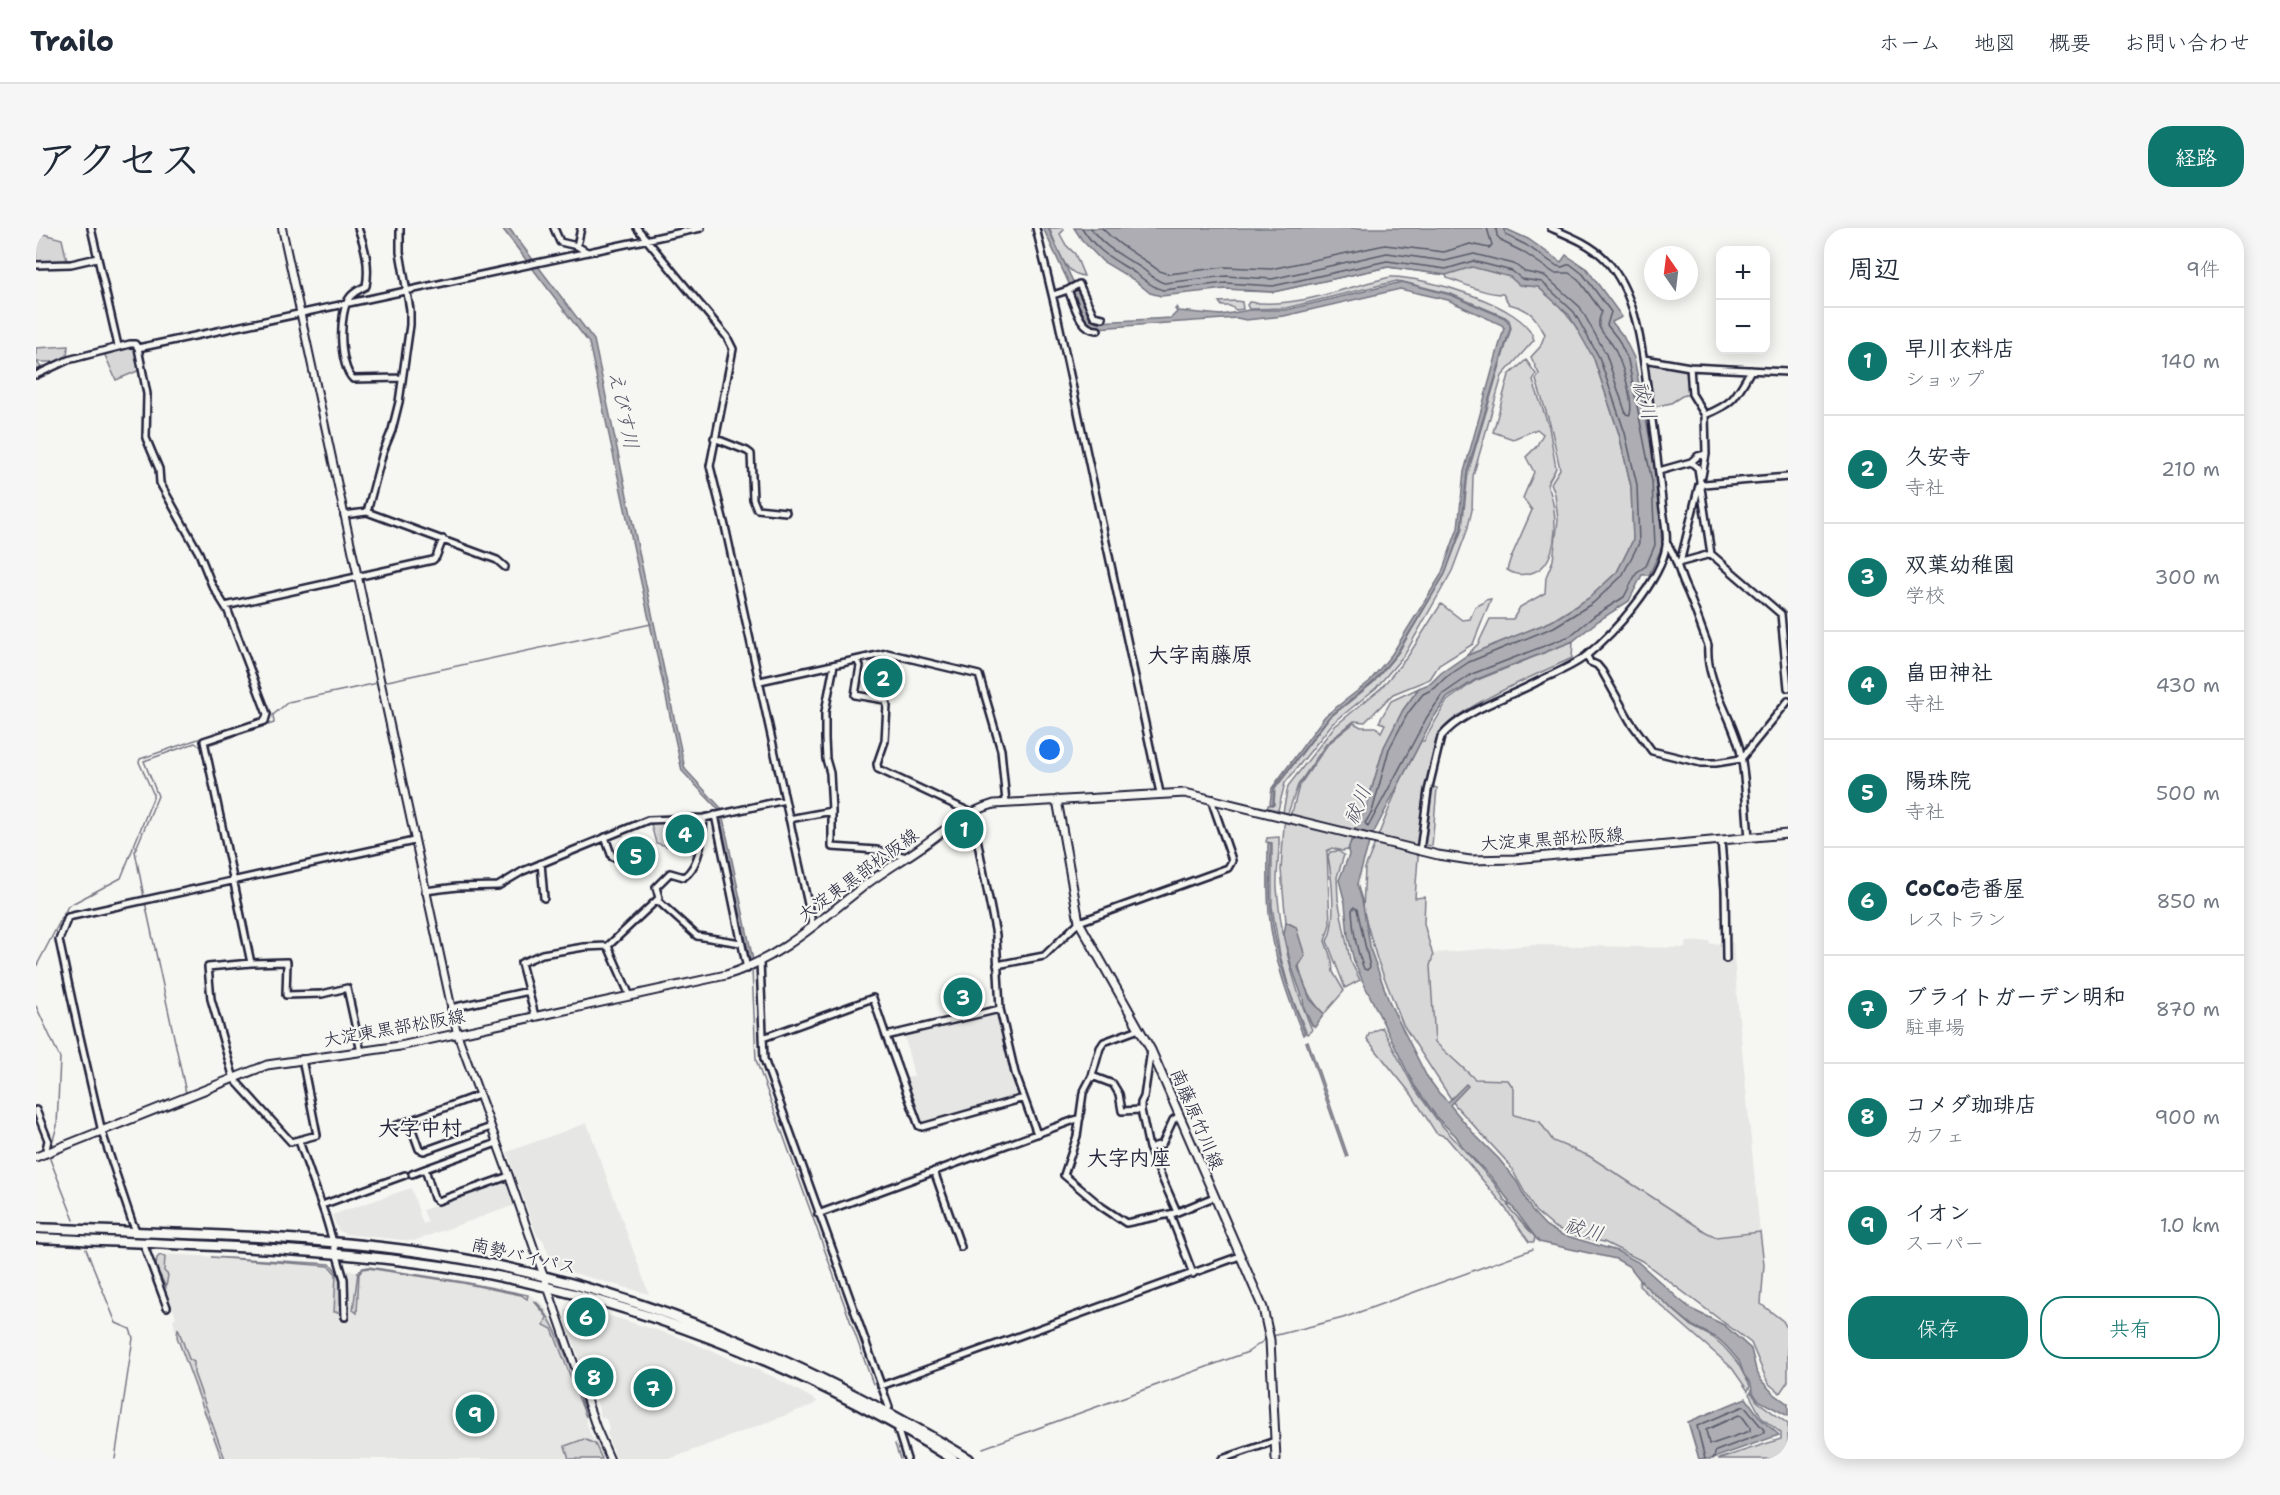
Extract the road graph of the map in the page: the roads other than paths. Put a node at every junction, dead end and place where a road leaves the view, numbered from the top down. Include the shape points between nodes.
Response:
1 (91, 228) edge
2 (282, 228) edge
3 (358, 228) edge
4 (400, 228) edge
5 (554, 228) edge
6 (581, 228) edge
7 (637, 228) edge
8 (701, 228) edge
9 (1036, 228) edge
10 (1551, 228) edge
11 (646, 240) junction
12 (577, 246) junction
13 (587, 252) junction
14 (97, 258) junction
15 (36, 266) edge
16 (1071, 288) junction
17 (406, 291) junction
18 (1053, 295) junction
19 (346, 304) junction
20 (300, 313) junction
21 (1103, 318) dead end
22 (1098, 330) dead end
23 (118, 346) junction
24 (138, 348) junction
25 (1644, 359) junction
26 (1690, 367) junction
27 (1751, 370) junction
28 (1788, 372) edge
29 (36, 375) edge
30 (401, 378) junction
31 (1705, 415) junction
32 (714, 438) junction
33 (1706, 454) junction
34 (1691, 462) junction
35 (1659, 471) junction
36 (1788, 477) edge
37 (1700, 482) junction
38 (367, 512) junction
39 (786, 512) dead end
40 (344, 515) junction
41 (443, 539) junction
42 (1666, 542) junction
43 (1711, 554) junction
44 (1679, 563) junction
45 (506, 567) dead end
46 (358, 578) junction
47 (225, 606) junction
48 (1587, 656) junction
49 (857, 660) junction
50 (834, 665) junction
51 (760, 681) junction
52 (1788, 688) edge
53 (1788, 701) edge
54 (1741, 759) junction
55 (1160, 793) junction
56 (1213, 799) junction
57 (785, 800) junction
58 (1057, 800) junction
59 (1006, 802) junction
60 (832, 811) junction
61 (972, 813) junction
62 (719, 814) junction
63 (704, 818) junction
64 (789, 819) junction
65 (1788, 834) edge
66 (605, 837) junction
67 (1749, 837) junction
68 (1721, 840) junction
69 (414, 841) junction
70 (1419, 851) junction
71 (612, 857) dead end
72 (907, 857) junction
73 (541, 863) junction
74 (233, 880) junction
75 (425, 891) junction
76 (544, 898) dead end
77 (657, 900) junction
78 (1079, 922) junction
79 (813, 927) junction
80 (741, 943) junction
81 (608, 946) junction
82 (1725, 959) dead end
83 (760, 962) junction
84 (251, 963) junction
85 (997, 965) junction
86 (747, 969) junction
87 (529, 991) junction
88 (630, 996) junction
89 (451, 1008) junction
90 (1000, 1009) junction
91 (536, 1016) junction
92 (1139, 1029) junction
93 (457, 1033) junction
94 (886, 1036) junction
95 (763, 1038) junction
96 (1151, 1050) junction
97 (361, 1052) junction
98 (302, 1059) junction
99 (1092, 1076) junction
100 (234, 1079) junction
101 (479, 1095) junction
102 (1024, 1098) junction
103 (36, 1110) edge
104 (1141, 1110) junction
105 (1179, 1116) junction
106 (1080, 1118) junction
107 (409, 1120) junction
108 (395, 1126) dead end
109 (491, 1126) junction
110 (102, 1132) junction
111 (1037, 1134) junction
112 (299, 1141) junction
113 (497, 1143) junction
114 (1149, 1148) junction
115 (48, 1153) junction
116 (36, 1157) edge
117 (425, 1169) junction
118 (934, 1171) junction
119 (412, 1174) dead end
120 (405, 1175) dead end
121 (509, 1176) junction
122 (1214, 1197) junction
123 (322, 1205) junction
124 (1178, 1212) junction
125 (818, 1214) junction
126 (1170, 1214) junction
127 (36, 1228) edge
128 (138, 1232) junction
129 (36, 1238) edge
130 (334, 1242) junction
131 (143, 1243) junction
132 (961, 1247) dead end
133 (337, 1254) junction
134 (1240, 1256) junction
135 (1193, 1274) junction
136 (544, 1276) junction
137 (549, 1289) junction
138 (167, 1307) dead end
139 (345, 1317) dead end
140 (881, 1386) junction
141 (889, 1407) dead end
142 (898, 1431) dead end
143 (1275, 1441) junction
144 (1245, 1451) junction
145 (610, 1459) edge
146 (907, 1459) edge
147 (953, 1459) edge
148 (969, 1459) edge
149 (1222, 1459) edge
150 (1245, 1459) edge
151 (1276, 1459) edge

1 - 14 street
2 - 20 street
3 - 19 street via 367,253 368,278 366,286
4 - 17 street
5 - 12 street via 560,242
6 - 12 street
7 - 11 street
8 - 11 street
9 - 18 street
10 - 25 street via 1590,247 1606,260 1628,298
11 - 13 street
11 - 32 street via 733,349
12 - 13 street
13 - 17 street
14 - 15 street
14 - 23 street
16 - 18 street
16 - 21 street via 1079,284 1094,316
16 - 22 street via 1084,324 1090,330
17 - 19 street
17 - 30 street via 410,325
18 - 55 street
19 - 20 street
19 - 30 street via 342,351 347,373 353,379
20 - 24 street
20 - 40 street
23 - 24 street via 135,344
23 - 29 street via 68,360
24 - 47 street via 147,394 146,438 159,469 160,483 199,553 206,578
25 - 26 street
25 - 35 street
26 - 27 street
26 - 31 street via 1692,394
27 - 28 street
27 - 31 street via 1726,406
30 - 38 street via 392,430
31 - 33 street
32 - 39 street via 751,454 757,509
32 - 51 street via 710,469
33 - 34 street
33 - 37 street
34 - 35 street
34 - 37 street via 1698,468
35 - 42 street
36 - 37 street
37 - 43 street
37 - 44 street
38 - 40 street
38 - 41 street
40 - 46 street
41 - 45 street
41 - 46 street via 433,560
42 - 44 street
42 - 48 street via 1649,587
43 - 44 street
43 - 52 street via 1781,614
44 - 54 street
46 - 47 street
46 - 69 street
47 - 74 street via 267,716 265,721 204,741
48 - 54 street via 1602,671 1652,751 1701,763
48 - 70 street via 1468,715 1446,731 1441,737 1428,791
49 - 50 street
49 - 59 street via 887,653 979,675 1001,750
49 - 61 street via 860,666 855,695 885,700 886,705 885,741 878,769
50 - 51 street
50 - 60 street via 825,712
51 - 57 street
53 - 54 street
54 - 67 street
55 - 56 main road, 大淀東黒部松阪線
55 - 58 main road, 大淀東黒部松阪線
56 - 70 main road, 大淀東黒部松阪線
56 - 78 street via 1232,861 1228,868
57 - 62 street
57 - 64 street
58 - 59 main road, 大淀東黒部松阪線
58 - 78 main road, 南藤原竹川線
59 - 61 main road, 大淀東黒部松阪線
60 - 64 street
60 - 72 street via 832,847
61 - 72 main road, 大淀東黒部松阪線
61 - 85 street via 996,935
62 - 63 street
62 - 80 street
63 - 66 street via 653,819
63 - 77 street via 703,838 692,870 684,877 670,873 656,887
64 - 79 street
65 - 67 main road, 大淀東黒部松阪線
66 - 71 street
66 - 73 street
67 - 68 main road, 大淀東黒部松阪線
68 - 70 main road, 大淀東黒部松阪線 via 1488,860 1457,859
68 - 82 street
69 - 74 street
69 - 75 street
72 - 79 main road, 大淀東黒部松阪線
73 - 75 street via 494,887 457,886
73 - 76 street
74 - 84 street
74 - 110 street via 70,915 59,939
75 - 89 street
77 - 80 street via 697,936
77 - 81 street
78 - 85 street via 1044,956
78 - 92 main road, 南藤原竹川線
79 - 83 main road, 大淀東黒部松阪線
80 - 86 street
81 - 87 street via 542,954 521,963
81 - 88 street
83 - 86 main road, 大淀東黒部松阪線
83 - 95 street
84 - 97 street via 287,962 286,995 322,994 347,988
84 - 100 street via 208,967 211,999
85 - 90 street
86 - 88 main road, 大淀東黒部松阪線
87 - 89 street
87 - 91 street
88 - 91 main road, 大淀東黒部松阪線
89 - 93 street
90 - 94 street
90 - 102 street
91 - 93 main road, 大淀東黒部松阪線
92 - 96 main road, 南藤原竹川線
92 - 99 street via 1104,1042
93 - 97 main road, 大淀東黒部松阪線
93 - 101 street
94 - 95 street via 873,998
94 - 102 street via 919,1126
95 - 125 street via 764,1059
96 - 104 street
96 - 105 main road, 南藤原竹川線
97 - 98 main road, 大淀東黒部松阪線
98 - 100 main road, 大淀東黒部松阪線 via 267,1065
98 - 112 street via 317,1135
99 - 104 street via 1113,1084 1122,1111
99 - 106 street via 1083,1093
100 - 110 main road, 大淀東黒部松阪線
100 - 112 street via 291,1142
101 - 107 street
101 - 109 street
102 - 111 street
103 - 115 street via 48,1140
104 - 114 street
105 - 114 street via 1169,1126 1162,1144
105 - 122 main road, 南藤原竹川線
106 - 111 street
106 - 126 street via 1066,1178 1126,1223
107 - 108 street
107 - 109 street via 422,1151
109 - 113 street
110 - 115 main road, 大淀東黒部松阪線
110 - 128 street
111 - 118 street
112 - 123 street
113 - 117 street
113 - 121 street
114 - 124 street
115 - 116 main road, 大淀東黒部松阪線
117 - 119 street
117 - 121 street via 438,1201
118 - 125 street
118 - 132 street
120 - 123 street
121 - 136 street
122 - 124 street
122 - 134 main road, 南藤原竹川線
123 - 130 street
124 - 126 street
125 - 140 street
126 - 135 street
127 - 128 highway, 南勢バイパス
128 - 130 highway, 南勢バイパス
128 - 131 street
129 - 131 highway, 南勢バイパス
130 - 133 street
130 - 136 highway, 南勢バイパス via 435,1254
131 - 133 highway, 南勢バイパス
131 - 138 street
133 - 137 highway, 南勢バイパス via 450,1268
133 - 139 street via 345,1284
134 - 135 street
134 - 143 main road, 南藤原竹川線 via 1263,1308 1270,1337
135 - 140 street
136 - 137 street
136 - 148 highway, 南勢バイパス via 664,1311 747,1343 854,1393
137 - 145 street
137 - 147 highway, 南勢バイパス via 674,1325 747,1352 855,1402
140 - 141 street
142 - 146 street
143 - 144 street
143 - 151 main road, 南藤原竹川線
144 - 149 street
144 - 150 street

